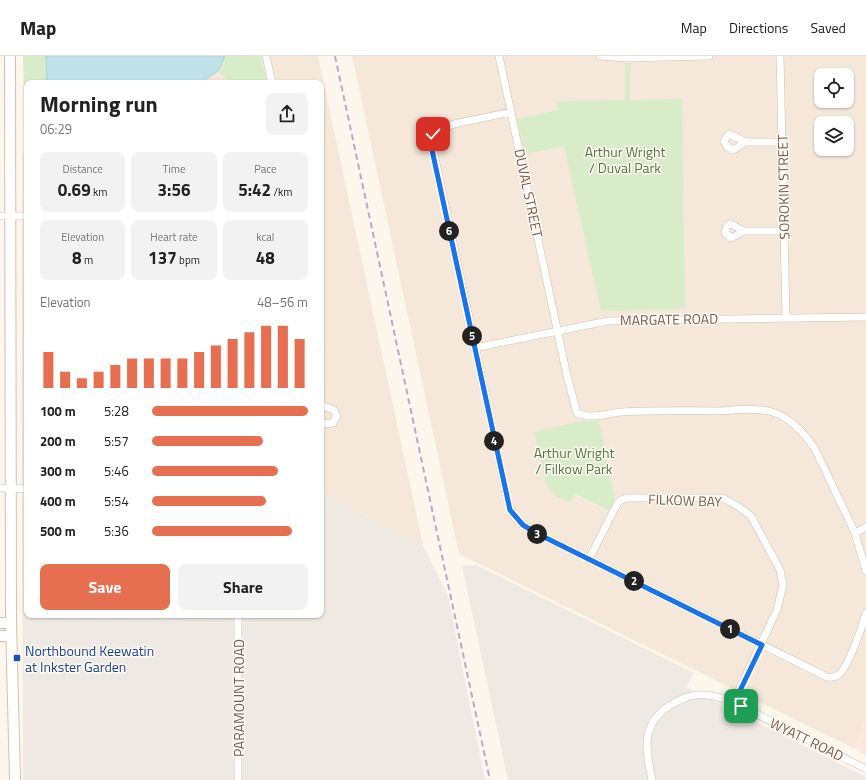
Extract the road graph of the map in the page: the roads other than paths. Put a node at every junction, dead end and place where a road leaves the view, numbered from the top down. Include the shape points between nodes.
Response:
1 (10, 56) edge
2 (266, 56) edge
3 (499, 56) edge
4 (600, 56) edge
5 (709, 56) edge
6 (780, 56) edge
7 (271, 80) edge
8 (511, 112) junction
9 (746, 142) dead end
10 (782, 142) junction
11 (0, 216) edge
12 (11, 216) junction
13 (24, 216) edge
14 (744, 231) dead end
15 (783, 231) junction
16 (786, 317) junction
17 (866, 317) edge
18 (558, 331) junction
19 (474, 348) junction
20 (324, 406) edge
21 (324, 423) edge
22 (5, 488) edge
23 (24, 489) edge
24 (866, 527) edge
25 (856, 533) junction
26 (589, 559) junction
27 (866, 571) edge
28 (866, 613) edge
29 (238, 618) edge
30 (0, 623) edge
31 (11, 623) junction
32 (0, 636) edge
33 (11, 636) junction
34 (762, 645) junction
35 (734, 703) junction
36 (866, 769) edge
37 (15, 780) edge
38 (238, 780) edge
39 (652, 780) edge

1 - 12 street
2 - 7 street
3 - 8 street, DUVAL STREET
4 - 5 street
6 - 10 street, SOROKIN STREET
8 - 18 street, DUVAL STREET
8 - 19 street via 454,124 435,131 431,139
9 - 10 street
10 - 15 street, SOROKIN STREET
11 - 12 street
12 - 13 street
12 - 22 street
14 - 15 street
15 - 16 street, SOROKIN STREET
16 - 17 street, MARGATE ROAD
16 - 18 street, MARGATE ROAD via 608,321
18 - 19 street, MARGATE ROAD
18 - 25 street, DUVAL STREET via 577,413 588,417 646,411 757,410 775,413 792,423 808,439
19 - 26 street via 510,510 523,525
20 - 21 street via 334,410 337,416 333,423
22 - 23 street
22 - 31 street
24 - 25 street
25 - 27 street
26 - 34 street
26 - 34 street, FILKOW BAY via 617,504 622,500 723,498 751,516 780,570 783,585 781,598
28 - 34 street via 856,643 841,672 833,677 819,674
29 - 38 street, PARAMOUNT ROAD
30 - 31 street
31 - 33 street
32 - 33 street
33 - 37 street
34 - 35 street, FILKOW BAY
35 - 36 street, WYATT ROAD
35 - 39 street, WYATT ROAD via 712,696 697,695 679,699 660,711 647,735 646,747

